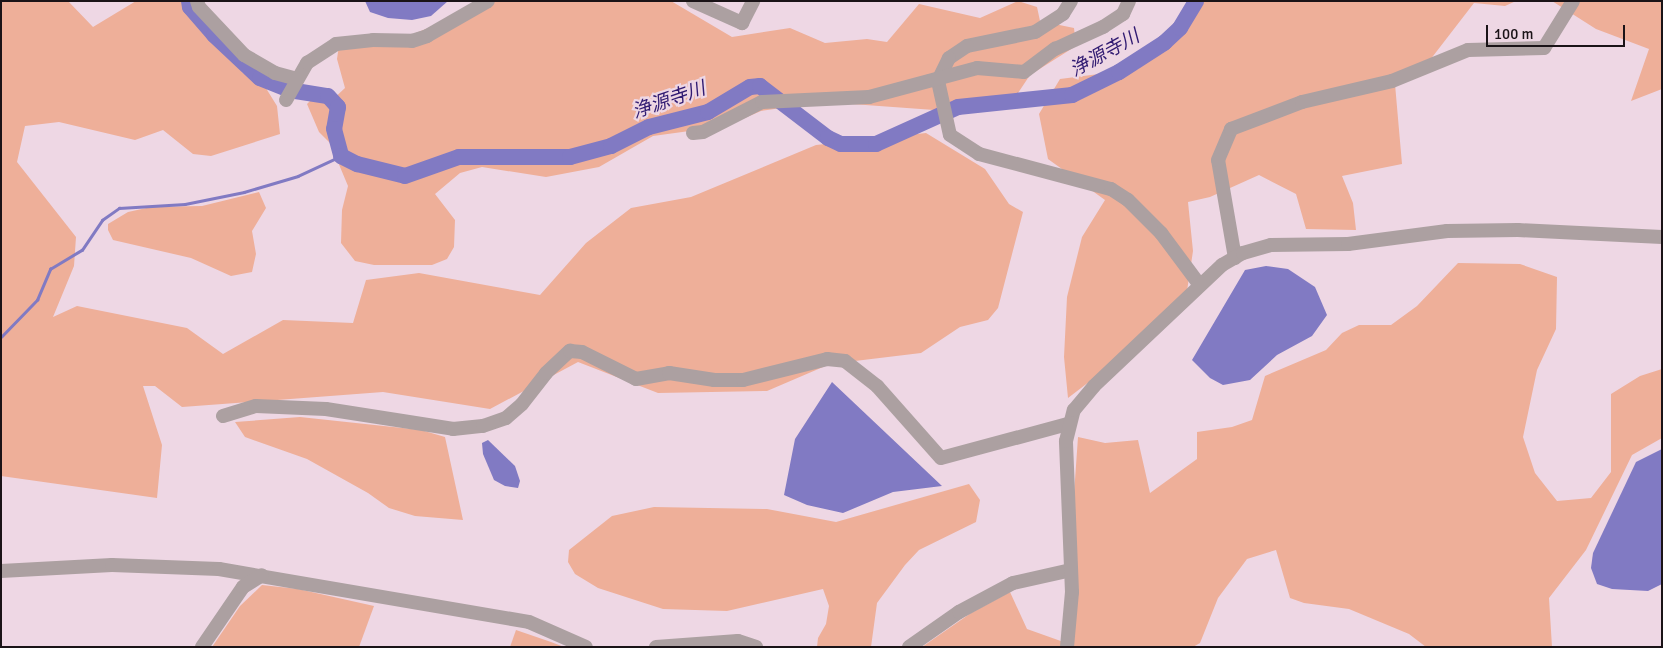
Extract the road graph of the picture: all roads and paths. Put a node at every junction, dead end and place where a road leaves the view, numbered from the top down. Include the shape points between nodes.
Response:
1 (197, 1) edge
2 (488, 1) edge
3 (693, 1) edge
4 (753, 1) edge
5 (1071, 1) edge
6 (1129, 1) edge
7 (1573, 1) edge
8 (297, 79) junction
9 (938, 84) junction
10 (286, 100) dead end
11 (694, 133) dead end
12 (1662, 237) edge
13 (1235, 258) junction
14 (1199, 284) junction
15 (223, 416) dead end
16 (1068, 424) junction
17 (1071, 570) junction
18 (1, 571) edge
19 (262, 575) junction
20 (202, 647) edge
21 (586, 647) edge
22 (656, 647) edge
23 (756, 647) edge
24 (909, 647) edge
25 (1067, 647) edge

1 - 8 street via 199,8 244,55 275,73
2 - 8 street via 427,36 412,41 373,40 336,44 308,63
3 - 4 street via 742,23
5 - 9 street via 1063,14 1035,32 959,50 949,58
6 - 9 street via 1123,14 1055,49 1024,72 978,68
7 - 13 street via 1544,48 1468,50 1392,81 1302,102 1231,129 1218,160
8 - 10 street
9 - 11 street via 869,97 762,102 703,132
9 - 14 street via 946,125 956,142 978,154 1110,189 1128,200 1161,233
12 - 13 street via 1518,230 1447,231 1348,244 1271,245
13 - 14 street
14 - 16 street via 1094,386 1074,410
15 - 16 street via 256,406 326,409 453,429 483,426 506,418 570,351 582,352 636,379 669,373 714,380 743,380 827,359 845,360 877,386 941,458
16 - 17 street
17 - 24 street via 1013,583 960,612
17 - 25 street
18 - 19 street via 104,565 178,566
19 - 20 street via 243,587
19 - 21 street via 529,622
22 - 23 street via 738,641

